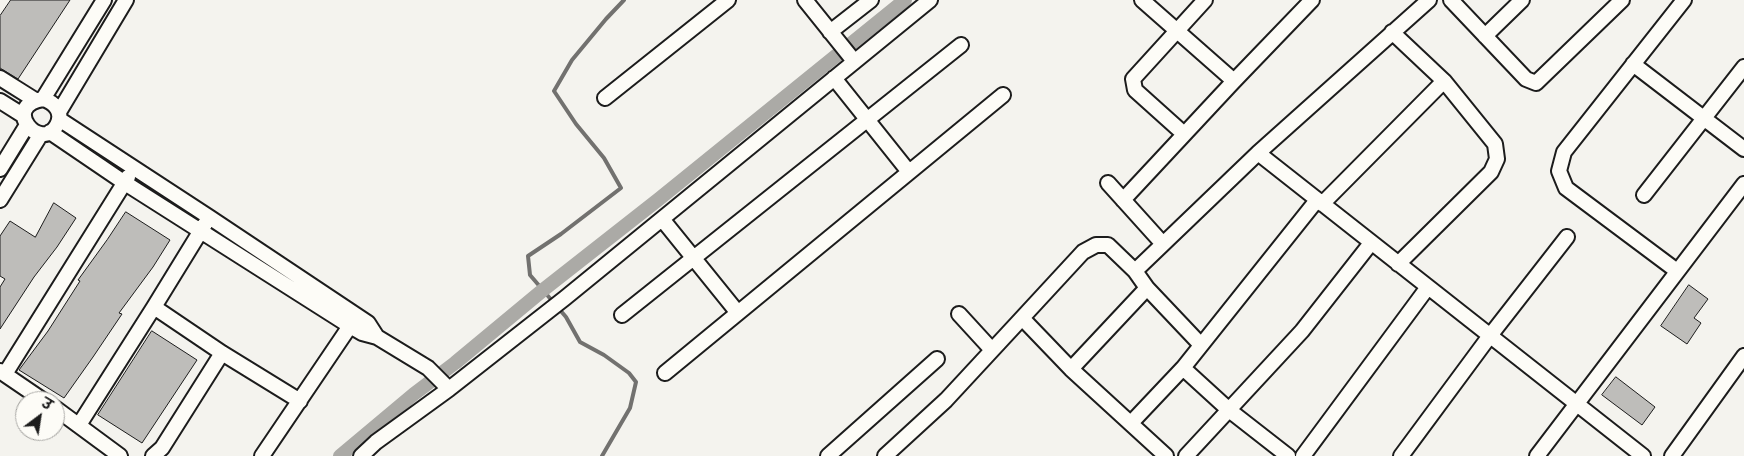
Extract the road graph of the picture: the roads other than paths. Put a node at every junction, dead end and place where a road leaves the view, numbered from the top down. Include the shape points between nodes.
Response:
1 (104, 0) edge
2 (126, 0) edge
3 (728, 0) edge
4 (805, 0) edge
5 (871, 0) edge
6 (930, 0) edge
7 (1142, 0) edge
8 (1205, 0) edge
9 (1312, 0) edge
10 (1429, 0) edge
11 (1451, 0) edge
12 (1522, 0) edge
13 (1622, 0) edge
14 (1684, 0) edge
15 (1176, 30) junction
16 (1392, 32) junction
17 (833, 36) junction
18 (1485, 36) junction
19 (961, 45) dead end
20 (851, 58) junction
21 (1633, 64) junction
22 (1744, 68) edge
23 (0, 78) edge
24 (834, 78) junction
25 (1234, 80) junction
26 (1444, 81) junction
27 (1003, 95) dead end
28 (605, 98) dead end
29 (39, 99) junction
30 (0, 101) edge
31 (59, 116) junction
32 (1704, 118) junction
33 (867, 120) junction
34 (25, 121) junction
35 (45, 133) junction
36 (1184, 134) junction
37 (1744, 149) edge
38 (1258, 153) junction
39 (134, 168) junction
40 (0, 169) edge
41 (909, 172) junction
42 (125, 183) junction
43 (1108, 183) dead end
44 (1744, 184) edge
45 (1644, 195) dead end
46 (0, 200) edge
47 (1123, 200) junction
48 (1320, 202) junction
49 (209, 217) junction
50 (662, 219) junction
51 (200, 232) junction
52 (1567, 237) dead end
53 (1372, 243) junction
54 (1163, 244) junction
55 (694, 258) junction
56 (1398, 264) junction
57 (1135, 271) junction
58 (1676, 272) junction
59 (1148, 288) junction
60 (1428, 288) junction
61 (154, 307) junction
62 (738, 313) junction
63 (960, 314) dead end
64 (622, 315) dead end
65 (1022, 318) junction
66 (350, 326) junction
67 (1490, 336) junction
68 (377, 337) junction
69 (1201, 345) junction
70 (992, 350) junction
71 (222, 353) junction
72 (1744, 356) edge
73 (937, 359) dead end
74 (1183, 368) junction
75 (1071, 369) junction
76 (3, 373) edge
77 (665, 373) dead end
78 (446, 386) junction
79 (29, 391) edge
80 (300, 401) junction
81 (1575, 404) junction
82 (1229, 410) junction
83 (65, 415) edge
84 (1131, 423) junction
85 (79, 425) junction
86 (120, 456) edge
87 (153, 456) edge
88 (262, 456) edge
89 (361, 456) edge
90 (828, 456) edge
91 (885, 456) edge
92 (1166, 456) edge
93 (1186, 456) edge
94 (1288, 456) edge
95 (1303, 456) edge
96 (1401, 456) edge
97 (1537, 456) edge
98 (1643, 456) edge
99 (1672, 456) edge

1 - 29 street
2 - 31 street
3 - 28 street
4 - 17 street
5 - 17 street
6 - 20 street
7 - 15 street
8 - 15 street
9 - 25 street
10 - 16 street
11 - 18 street
12 - 18 street
13 - 18 street via 1536,83 1526,79
14 - 21 street
15 - 25 street
15 - 36 street via 1133,79 1135,90
16 - 26 street
16 - 38 street
17 - 20 street
19 - 33 street
20 - 24 street
21 - 32 street
21 - 58 street via 1564,152 1559,171 1566,188
22 - 32 street
23 - 29 street
24 - 33 street
24 - 50 street
25 - 36 street
26 - 48 street
26 - 56 street via 1495,144 1497,159 1478,187
27 - 41 street
29 - 31 street via 56,106
29 - 34 street via 25,110
30 - 34 street
31 - 35 street via 56,127
31 - 39 street
32 - 37 street
32 - 45 street
33 - 41 street
33 - 55 street
34 - 35 street via 30,130
34 - 40 street
35 - 42 street
35 - 46 street
36 - 47 street
38 - 48 street
38 - 54 street
39 - 42 street
39 - 49 street
41 - 62 street
42 - 51 street
42 - 76 street
43 - 47 street
44 - 58 street
47 - 54 street
48 - 53 street
48 - 69 street
49 - 51 street
49 - 68 street via 368,323
50 - 55 street
50 - 78 street via 566,298
51 - 61 street
51 - 66 street
52 - 67 street
53 - 56 street
53 - 82 street via 1302,331
54 - 57 street
55 - 62 street
55 - 64 street
56 - 60 street
57 - 59 street
57 - 65 street via 1108,245 1096,245 1083,252
58 - 81 street
59 - 69 street
59 - 75 street
60 - 67 street
60 - 95 street
61 - 71 street
61 - 85 street
62 - 77 street
63 - 70 street
65 - 70 street
65 - 75 street
66 - 68 street
66 - 80 street
67 - 81 street
67 - 96 street
68 - 78 street via 428,368
69 - 74 street
70 - 91 street via 946,400
71 - 80 street
71 - 87 street via 162,448
72 - 99 street
73 - 90 street
74 - 82 street
74 - 84 street
75 - 84 street
76 - 79 street
78 - 89 street
80 - 88 street
81 - 97 street
81 - 98 street
82 - 93 street
82 - 94 street
83 - 85 street
84 - 92 street
85 - 86 street

